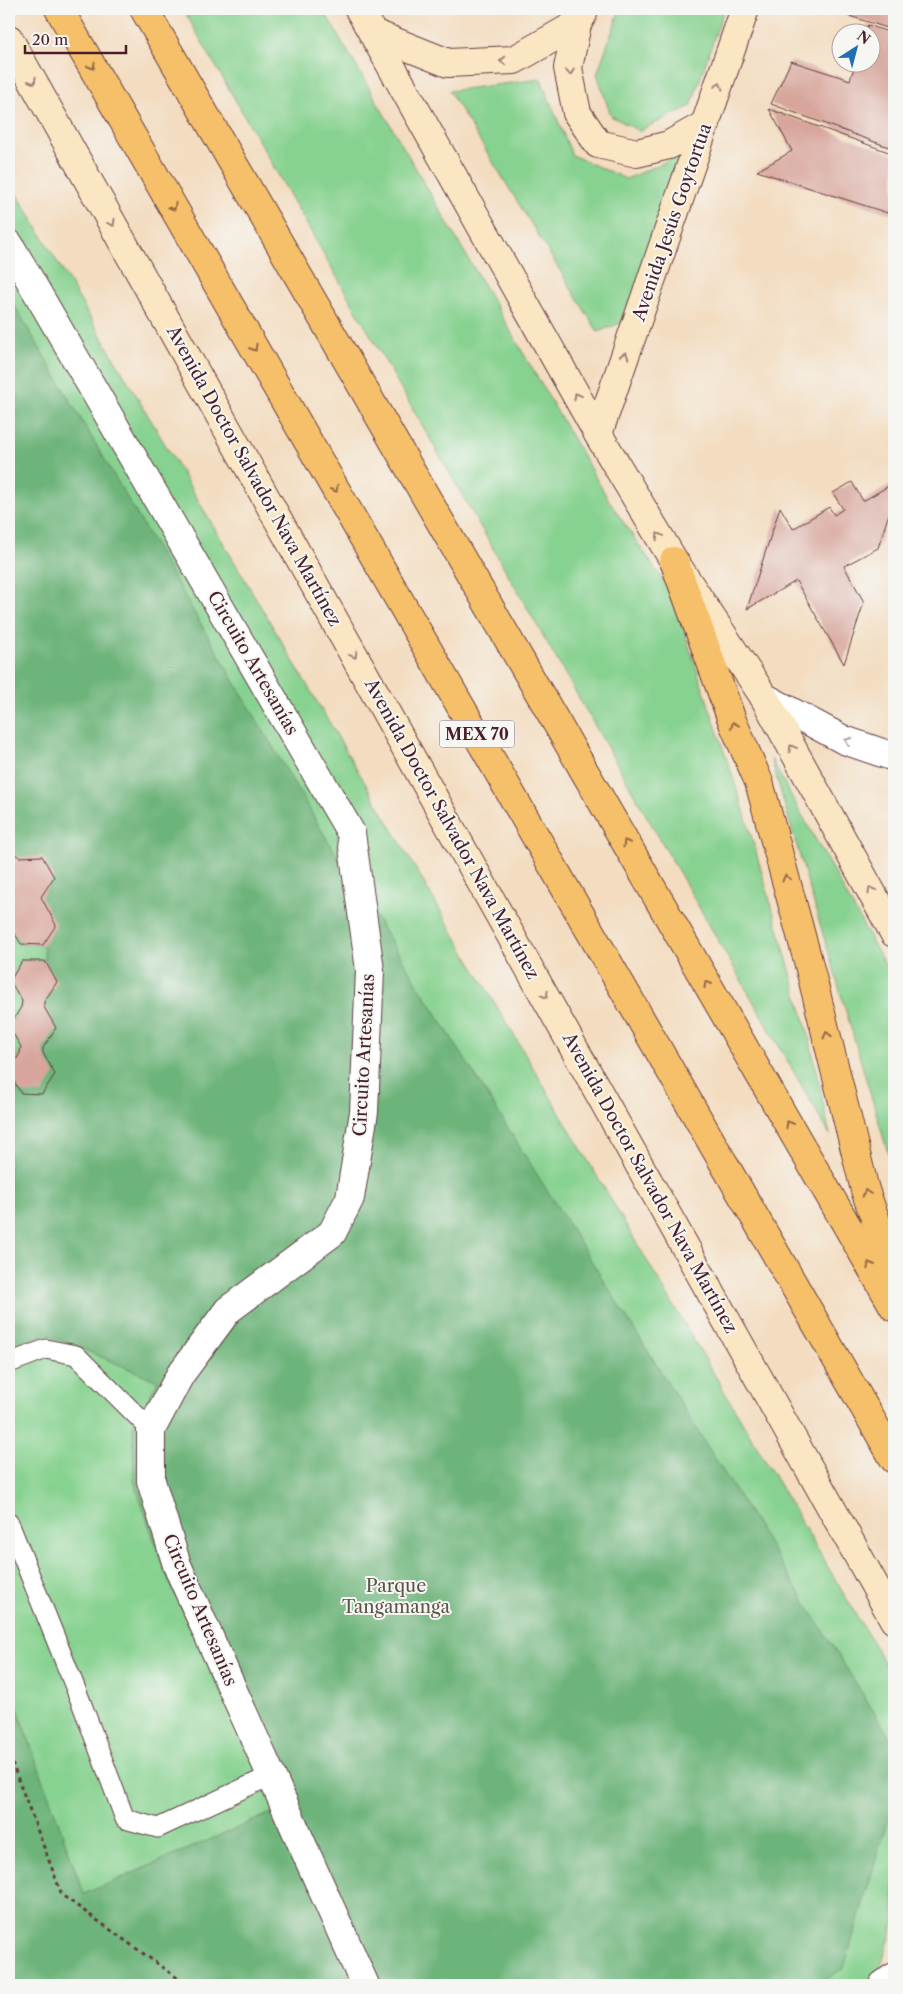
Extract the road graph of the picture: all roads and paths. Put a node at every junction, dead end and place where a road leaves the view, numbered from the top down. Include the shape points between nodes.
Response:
1 (59, 9) edge
2 (144, 9) edge
3 (358, 9) edge
4 (745, 9) edge
5 (581, 16) edge
6 (373, 33) junction
7 (9, 39) edge
8 (706, 124) junction
9 (9, 244) edge
10 (598, 434) junction
11 (674, 561) junction
12 (764, 697) junction
13 (894, 756) edge
14 (894, 933) edge
15 (894, 1272) edge
16 (894, 1307) edge
17 (9, 1363) edge
18 (151, 1430) junction
19 (894, 1459) edge
20 (9, 1523) edge
21 (894, 1620) edge
22 (9, 1755) edge
23 (272, 1775) junction
24 (894, 1977) edge
25 (187, 1985) edge
26 (365, 1985) edge
27 (883, 1985) edge

1 -> 19 highway, MEX 70
16 -> 2 highway
3 - 6 main road
8 -> 4 main road, Avenida Jesús Goytortua
5 -> 6 main road via 514,60 448,63
5 -> 8 main road via 568,68 577,113 598,144 637,153 669,145
10 -> 6 main road
7 -> 21 main road, Avenida Doctor Salvador Nava Martínez
10 -> 8 main road, Avenida Jesús Goytortua
9 - 18 street, Circuito Artesanías via 351,832 370,970 364,1112 350,1198 332,1233 228,1310 180,1376
11 -> 10 main road
11 - 12 main road
15 -> 11 highway via 865,1190 759,782 733,723
13 -> 12 street via 844,740
14 -> 12 main road
17 - 18 lane via 46,1348 76,1355
18 - 23 street, Circuito Artesanías via 151,1480 177,1565
20 - 23 lane via 125,1818 158,1828
22 - 25 path via 62,1894
23 - 26 street, Circuito Artesanías
24 - 27 street

